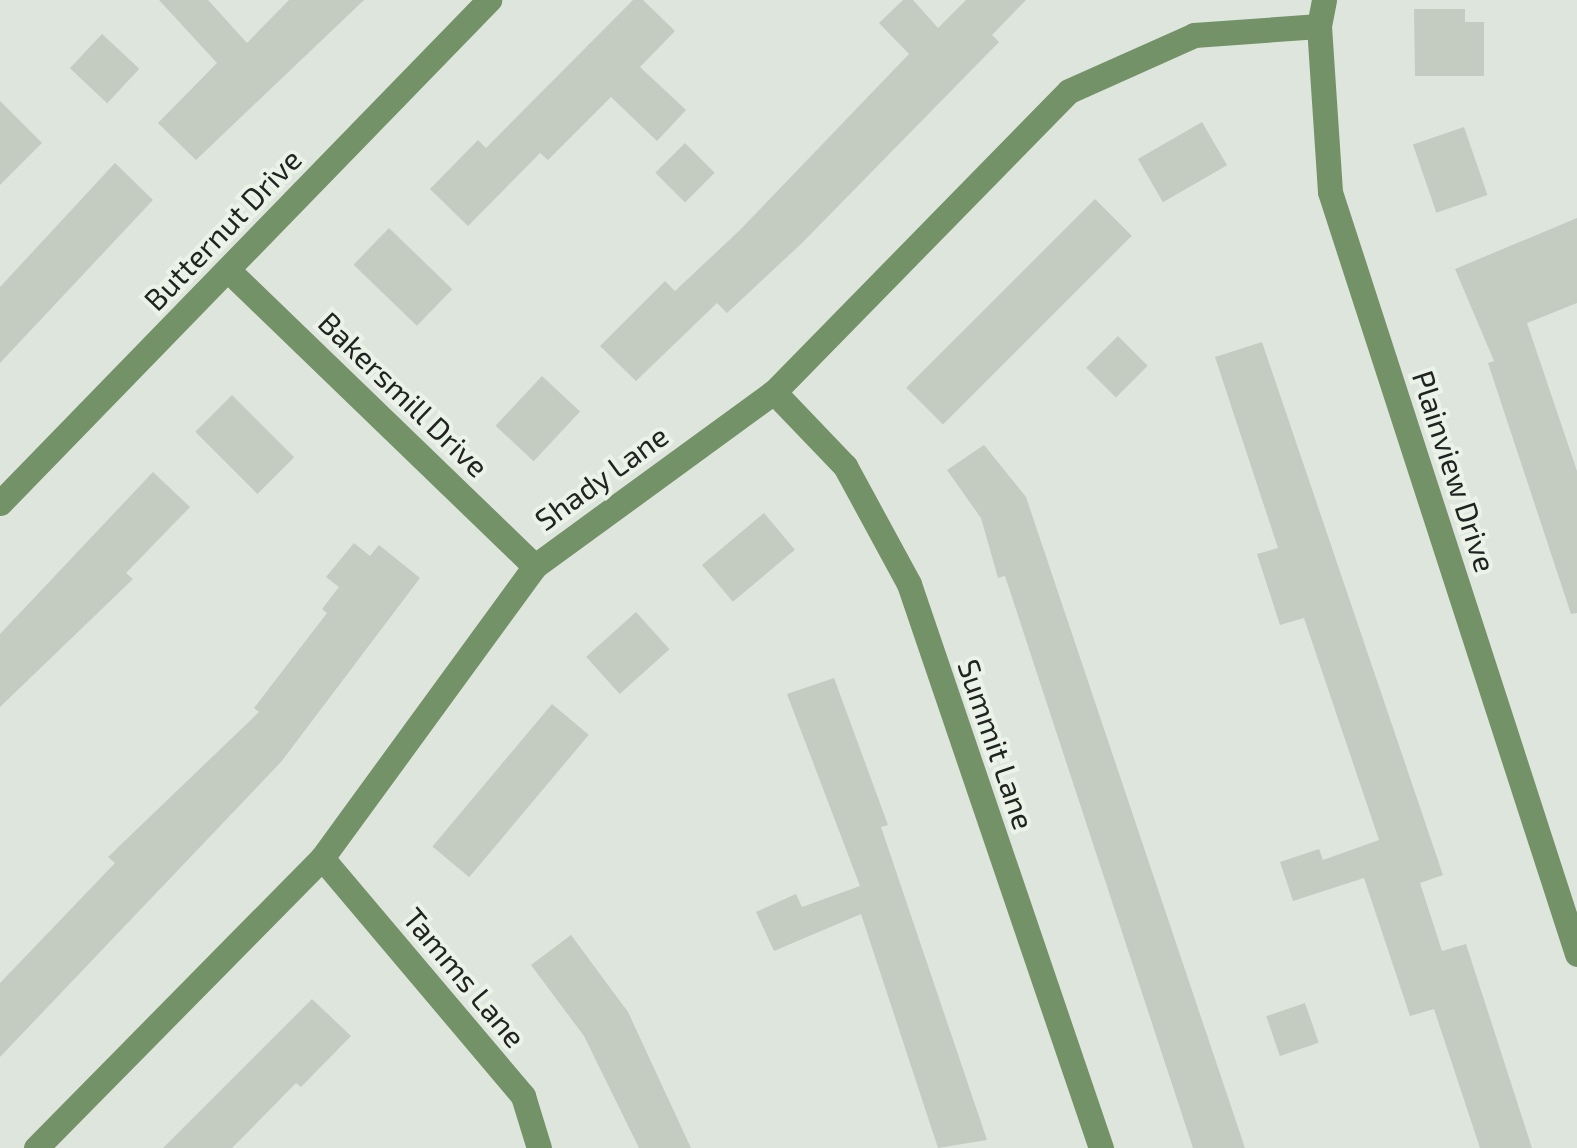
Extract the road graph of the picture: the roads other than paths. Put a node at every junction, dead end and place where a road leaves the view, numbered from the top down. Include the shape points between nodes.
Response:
1 (489, 0) edge
2 (1324, 0) edge
3 (1319, 26) junction
4 (228, 270) junction
5 (774, 392) junction
6 (0, 503) edge
7 (534, 566) junction
8 (322, 858) junction
9 (1577, 954) edge
10 (36, 1148) edge
11 (539, 1148) edge
12 (1101, 1148) edge

1 - 4 street, Butternut Drive
2 - 3 street, Plainview Drive
3 - 5 street, Shady Lane via 1194,36 1069,92
3 - 9 street, Plainview Drive via 1330,192
4 - 6 street, Butternut Drive
4 - 7 street, Bakersmill Drive
5 - 7 street, Shady Lane
5 - 12 street, Summit Lane via 846,466 908,584
7 - 8 street, Shady Lane
8 - 10 street, Shady Lane
8 - 11 street, Tamms Lane via 523,1096

